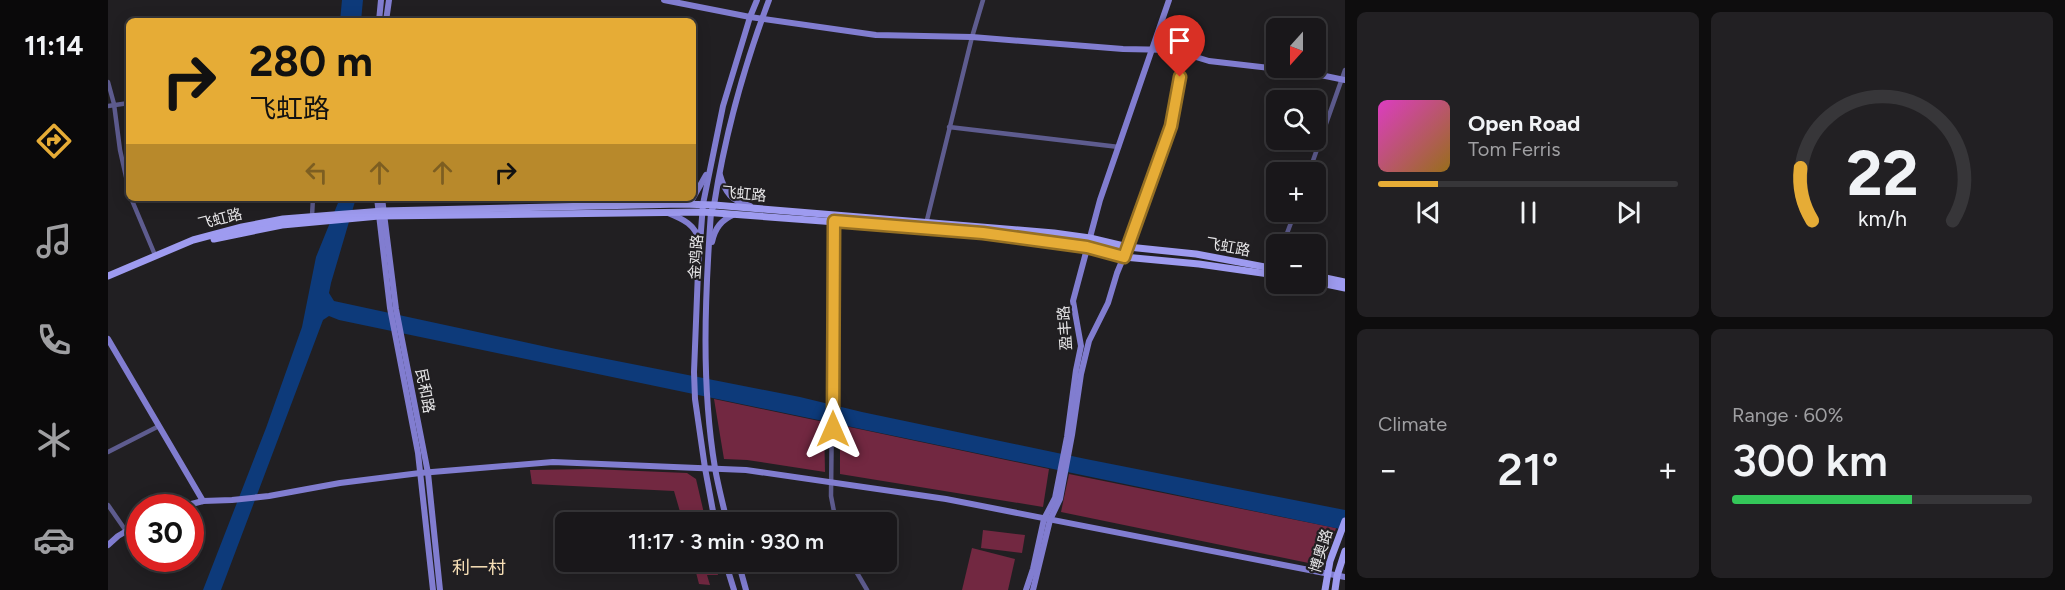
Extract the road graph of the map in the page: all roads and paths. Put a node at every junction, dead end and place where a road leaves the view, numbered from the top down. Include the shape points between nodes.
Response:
1 (381, 0) edge
2 (389, 0) edge
3 (664, 0) edge
4 (757, 0) edge
5 (769, 0) edge
6 (983, 0) edge
7 (1170, 0) edge
8 (750, 17) junction
9 (379, 18) edge
10 (386, 18) edge
11 (762, 18) junction
12 (972, 37) junction
13 (1152, 48) junction
14 (1173, 50) junction
15 (1345, 70) edge
16 (1343, 79) edge
17 (108, 82) edge
18 (126, 103) edge
19 (111, 105) edge
20 (949, 127) junction
21 (1119, 147) junction
22 (1313, 162) edge
23 (710, 167) junction
24 (719, 172) junction
25 (126, 177) edge
26 (696, 193) edge
27 (132, 201) edge
28 (313, 201) edge
29 (378, 201) edge
30 (382, 201) edge
31 (687, 201) edge
32 (681, 204) junction
33 (708, 208) junction
34 (759, 209) junction
35 (662, 211) junction
36 (739, 213) junction
37 (381, 214) junction
38 (312, 216) junction
39 (330, 218) junction
40 (834, 221) junction
41 (926, 225) junction
42 (1090, 238) junction
43 (1087, 247) junction
44 (1128, 247) junction
45 (700, 249) junction
46 (155, 255) junction
47 (708, 257) junction
48 (1124, 257) junction
49 (1266, 267) edge
50 (1266, 268) edge
51 (108, 278) edge
52 (1326, 278) edge
53 (1345, 282) edge
54 (1326, 284) edge
55 (1345, 288) edge
56 (108, 339) edge
57 (159, 426) junction
58 (108, 452) edge
59 (705, 468) junction
60 (715, 469) junction
61 (420, 473) junction
62 (428, 473) junction
63 (832, 482) junction
64 (199, 494) edge
65 (204, 501) edge
66 (108, 505) edge
67 (714, 512) edge
68 (726, 512) edge
69 (834, 512) edge
70 (1047, 519) junction
71 (1345, 521) edge
72 (126, 531) joint
73 (108, 545) edge
74 (1345, 550) edge
75 (728, 572) edge
76 (741, 572) edge
77 (856, 572) edge
78 (1327, 574) junction
79 (1341, 576) edge
80 (433, 590) edge
81 (440, 590) edge
82 (734, 590) edge
83 (746, 590) edge
84 (867, 590) edge
85 (1026, 590) edge
86 (1033, 590) edge
87 (1324, 590) edge
88 (1335, 590) edge

1 - 9 main road
2 - 10 main road
3 - 8 main road
4 - 8 main road, 金鸡路
5 - 11 main road, 金鸡路
6 - 12 street
7 - 13 main road, 盈丰路
8 - 11 main road
8 - 23 main road, 金鸡路 via 723,106
11 - 12 main road via 876,35
11 - 24 main road, 金鸡路 via 732,112
12 - 13 main road
12 - 20 street
13 - 14 main road
13 - 21 main road, 盈丰路
14 - 16 main road via 1209,61
14 - 44 main road, 盈丰路 via 1180,63 1180,77 1171,126
15 - 16 street
16 - 22 street
17 - 19 street
18 - 19 street
19 - 25 street
20 - 21 street
20 - 41 street
21 - 42 main road, 盈丰路
23 - 26 main road
23 - 33 main road, 金鸡路
24 - 33 main road, 金鸡路
24 - 34 main road via 733,199
27 - 46 street
28 - 38 street
29 - 37 main road, 民和路
30 - 37 main road, 民和路
31 - 32 main road
32 - 33 main road, 飞虹路
32 - 37 main road, 飞虹路
33 - 34 main road, 飞虹路
33 - 35 main road, 飞虹路
33 - 36 main road, 飞虹路
33 - 45 main road, 金鸡路
33 - 47 main road, 金鸡路
34 - 41 main road, 飞虹路
35 - 37 main road, 飞虹路
35 - 45 main road via 688,223 698,236
36 - 40 main road, 飞虹路
36 - 47 main road via 717,228
37 - 39 main road, 飞虹路
37 - 61 main road, 民和路 via 390,308
37 - 62 main road, 民和路
38 - 39 main road, 飞虹路
38 - 46 main road, 飞虹路 via 242,227
39 - 51 main road, 飞虹路 via 196,244
40 - 41 main road, 飞虹路
40 - 63 street
41 - 42 main road, 飞虹路
41 - 43 main road, 飞虹路
42 - 43 main road, 盈丰路
42 - 44 main road, 飞虹路
43 - 48 main road, 飞虹路
43 - 70 main road, 盈丰路 via 1073,301 1081,346 1067,437
44 - 48 main road, 盈丰路
44 - 49 main road, 飞虹路
45 - 59 main road, 金鸡路 via 694,372
46 - 51 main road, 飞虹路
47 - 60 main road, 金鸡路 via 706,374
48 - 50 main road, 飞虹路
48 - 70 main road, 盈丰路 via 1089,341 1060,499
52 - 53 main road
54 - 55 main road
56 - 57 main road
57 - 58 street
57 - 64 main road
59 - 60 main road
59 - 62 main road via 553,462
59 - 67 main road, 金鸡路
60 - 63 main road
60 - 68 main road, 金鸡路
61 - 62 main road
61 - 65 main road via 269,496
61 - 80 main road, 民和路
62 - 81 main road, 民和路
63 - 69 street
63 - 70 main road
66 - 72 street
70 - 78 main road
70 - 85 main road, 盈丰路
70 - 86 main road, 盈丰路
71 - 78 main road, 博奥路
72 - 73 main road
74 - 79 main road, 博奥路
75 - 82 main road
76 - 83 main road
77 - 84 street
78 - 79 main road
78 - 87 main road, 博奥路
79 - 88 main road, 博奥路

